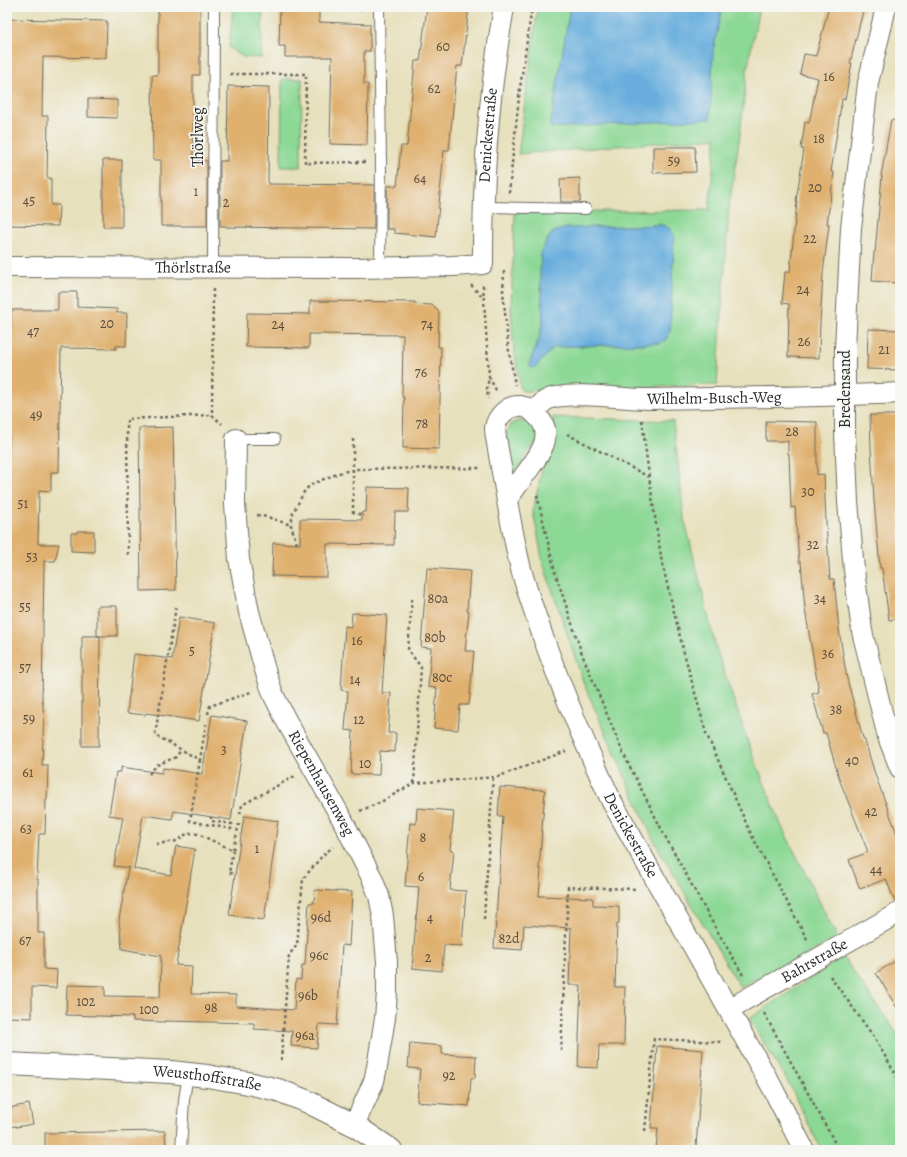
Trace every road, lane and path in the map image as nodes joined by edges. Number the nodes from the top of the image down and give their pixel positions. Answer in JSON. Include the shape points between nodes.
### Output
{"nodes":[{"id":1,"x":214,"y":7,"type":"edge"},
{"id":2,"x":325,"y":7,"type":"edge"},
{"id":3,"x":504,"y":7,"type":"edge"},
{"id":4,"x":532,"y":7,"type":"edge"},
{"id":5,"x":886,"y":7,"type":"edge"},
{"id":6,"x":379,"y":8,"type":"edge"},
{"id":7,"x":213,"y":74,"type":"junction"},
{"id":8,"x":364,"y":162,"type":"dead end"},
{"id":9,"x":483,"y":207,"type":"junction"},
{"id":10,"x":508,"y":208,"type":"junction"},
{"id":11,"x":586,"y":209,"type":"dead end"},
{"id":12,"x":483,"y":264,"type":"junction"},
{"id":13,"x":7,"y":267,"type":"edge"},
{"id":14,"x":214,"y":267,"type":"junction"},
{"id":15,"x":380,"y":268,"type":"junction"},
{"id":16,"x":504,"y":270,"type":"dead end"},
{"id":17,"x":489,"y":376,"type":"dead end"},
{"id":18,"x":900,"y":393,"type":"edge"},
{"id":19,"x":845,"y":396,"type":"junction"},
{"id":20,"x":640,"y":399,"type":"junction"},
{"id":21,"x":539,"y":407,"type":"junction"},
{"id":22,"x":212,"y":415,"type":"junction"},
{"id":23,"x":546,"y":430,"type":"junction"},
{"id":24,"x":236,"y":439,"type":"junction"},
{"id":25,"x":275,"y":439,"type":"dead end"},
{"id":26,"x":353,"y":439,"type":"dead end"},
{"id":27,"x":501,"y":466,"type":"junction"},
{"id":28,"x":352,"y":470,"type":"junction"},
{"id":29,"x":649,"y":477,"type":"junction"},
{"id":30,"x":536,"y":491,"type":"dead end"},
{"id":31,"x":507,"y":500,"type":"junction"},
{"id":32,"x":256,"y":515,"type":"dead end"},
{"id":33,"x":362,"y":515,"type":"dead end"},
{"id":34,"x":291,"y":525,"type":"junction"},
{"id":35,"x":297,"y":544,"type":"dead end"},
{"id":36,"x":128,"y":555,"type":"dead end"},
{"id":37,"x":412,"y":599,"type":"dead end"},
{"id":38,"x":176,"y":607,"type":"dead end"},
{"id":39,"x":244,"y":694,"type":"dead end"},
{"id":40,"x":208,"y":714,"type":"dead end"},
{"id":41,"x":206,"y":724,"type":"dead end"},
{"id":42,"x":181,"y":750,"type":"junction"},
{"id":43,"x":566,"y":751,"type":"dead end"},
{"id":44,"x":200,"y":760,"type":"junction"},
{"id":45,"x":900,"y":768,"type":"edge"},
{"id":46,"x":149,"y":774,"type":"dead end"},
{"id":47,"x":493,"y":777,"type":"junction"},
{"id":48,"x":414,"y":783,"type":"junction"},
{"id":49,"x":283,"y":784,"type":"dead end"},
{"id":50,"x":363,"y":810,"type":"dead end"},
{"id":51,"x":240,"y":814,"type":"dead end"},
{"id":52,"x":212,"y":817,"type":"dead end"},
{"id":53,"x":239,"y":824,"type":"dead end"},
{"id":54,"x":156,"y":844,"type":"dead end"},
{"id":55,"x":233,"y":850,"type":"junction"},
{"id":56,"x":323,"y":855,"type":"dead end"},
{"id":57,"x":235,"y":874,"type":"dead end"},
{"id":58,"x":658,"y":884,"type":"junction"},
{"id":59,"x":900,"y":912,"type":"edge"},
{"id":60,"x":484,"y":919,"type":"dead end"},
{"id":61,"x":817,"y":959,"type":"junction"},
{"id":62,"x":754,"y":994,"type":"junction"},
{"id":63,"x":728,"y":1009,"type":"junction"},
{"id":64,"x":721,"y":1042,"type":"dead end"},
{"id":65,"x":561,"y":1051,"type":"dead end"},
{"id":66,"x":281,"y":1060,"type":"dead end"},
{"id":67,"x":7,"y":1064,"type":"edge"},
{"id":68,"x":188,"y":1074,"type":"junction"},
{"id":69,"x":900,"y":1082,"type":"edge"},
{"id":70,"x":354,"y":1125,"type":"junction"},
{"id":71,"x":645,"y":1131,"type":"dead end"},
{"id":72,"x":181,"y":1150,"type":"edge"},
{"id":73,"x":391,"y":1150,"type":"edge"},
{"id":74,"x":804,"y":1150,"type":"edge"},
{"id":75,"x":837,"y":1150,"type":"edge"}],
"edges":[{"from":1,"to":7,"type":"lane","name":"Thörlweg"},
{"from":2,"to":6,"type":"path"},
{"from":3,"to":9,"type":"street","name":"Denickestraße","via":[[488,123]]},
{"from":4,"to":10,"type":"path","via":[[520,88]]},
{"from":5,"to":19,"type":"street","name":"Bredensand","via":[[868,83],[851,228]]},
{"from":6,"to":15,"type":"lane","via":[[382,162]]},
{"from":7,"to":8,"type":"path","via":[[306,74],[305,163]]},
{"from":7,"to":14,"type":"lane","name":"Thörlweg"},
{"from":9,"to":10,"type":"lane"},
{"from":9,"to":12,"type":"street","name":"Denickestraße"},
{"from":10,"to":11,"type":"lane"},
{"from":12,"to":15,"type":"street","name":"Thörlstraße"},
{"from":12,"to":17,"type":"path"},
{"from":13,"to":14,"type":"street","name":"Thörlstraße"},
{"from":14,"to":15,"type":"street","name":"Thörlstraße"},
{"from":14,"to":22,"type":"path"},
{"from":16,"to":21,"type":"path","via":[[502,291],[514,385],[535,395]]},
{"from":18,"to":19,"type":"street","name":"Wilhelm-Busch-Weg"},
{"from":19,"to":20,"type":"street","name":"Wilhelm-Busch-Weg"},
{"from":19,"to":45,"type":"street","name":"Bredensand","via":[[848,502],[862,631],[888,737]]},
{"from":20,"to":21,"type":"street","name":"Wilhelm-Busch-Weg","via":[[554,397]]},
{"from":20,"to":29,"type":"path"},
{"from":21,"to":23,"type":"street"},
{"from":21,"to":27,"type":"street","name":"Denickestraße","via":[[514,406],[501,415],[495,429]]},
{"from":22,"to":24,"type":"path"},
{"from":22,"to":36,"type":"path","via":[[127,419]]},
{"from":23,"to":29,"type":"path","via":[[566,434]]},
{"from":23,"to":31,"type":"street","via":[[545,441],[538,457]]},
{"from":24,"to":25,"type":"lane"},
{"from":24,"to":70,"type":"street","name":"Riepenhausenweg","via":[[235,504],[239,559],[249,612],[265,670],[287,722],[372,878],[383,916],[386,962],[385,1018],[374,1081]]},
{"from":26,"to":28,"type":"path"},
{"from":27,"to":28,"type":"path"},
{"from":27,"to":31,"type":"street","name":"Denickestraße"},
{"from":28,"to":33,"type":"path","via":[[353,512]]},
{"from":28,"to":34,"type":"path","via":[[324,479],[305,490],[293,513]]},
{"from":29,"to":61,"type":"path","via":[[662,563],[706,733],[751,834]]},
{"from":30,"to":62,"type":"path","via":[[555,572],[582,654],[623,753],[711,920]]},
{"from":31,"to":58,"type":"street","name":"Denickestraße","via":[[520,566],[572,713],[612,802]]},
{"from":32,"to":34,"type":"path"},
{"from":34,"to":35,"type":"path"},
{"from":37,"to":48,"type":"path","via":[[408,650],[421,667]]},
{"from":38,"to":42,"type":"path","via":[[155,735]]},
{"from":39,"to":40,"type":"path","via":[[210,706]]},
{"from":41,"to":44,"type":"path"},
{"from":42,"to":44,"type":"path"},
{"from":42,"to":46,"type":"path","via":[[176,757],[158,765]]},
{"from":43,"to":47,"type":"path"},
{"from":44,"to":52,"type":"path","via":[[190,822],[231,829],[232,824],[211,821]]},
{"from":47,"to":48,"type":"path"},
{"from":47,"to":60,"type":"path"},
{"from":48,"to":50,"type":"path"},
{"from":49,"to":51,"type":"path","via":[[242,805]]},
{"from":53,"to":55,"type":"path"},
{"from":54,"to":55,"type":"path","via":[[177,841],[188,833],[198,834]]},
{"from":55,"to":57,"type":"path","via":[[229,873]]},
{"from":56,"to":66,"type":"path","via":[[303,879],[297,945],[289,955]]},
{"from":58,"to":63,"type":"street","name":"Denickestraße"},
{"from":58,"to":65,"type":"path","via":[[643,889],[568,887]]},
{"from":59,"to":61,"type":"street","name":"Bahrstraße"},
{"from":61,"to":62,"type":"street","name":"Bahrstraße"},
{"from":61,"to":69,"type":"path","via":[[874,1037]]},
{"from":62,"to":63,"type":"street","name":"Bahrstraße"},
{"from":62,"to":75,"type":"path"},
{"from":63,"to":74,"type":"street","name":"Denickestraße"},
{"from":64,"to":71,"type":"path","via":[[654,1039]]},
{"from":67,"to":68,"type":"street","name":"Weusthoffstraße"},
{"from":68,"to":70,"type":"street","name":"Weusthoffstraße","via":[[278,1090]]},
{"from":68,"to":72,"type":"lane"},
{"from":70,"to":73,"type":"street","name":"Weusthoffstraße"}]}
